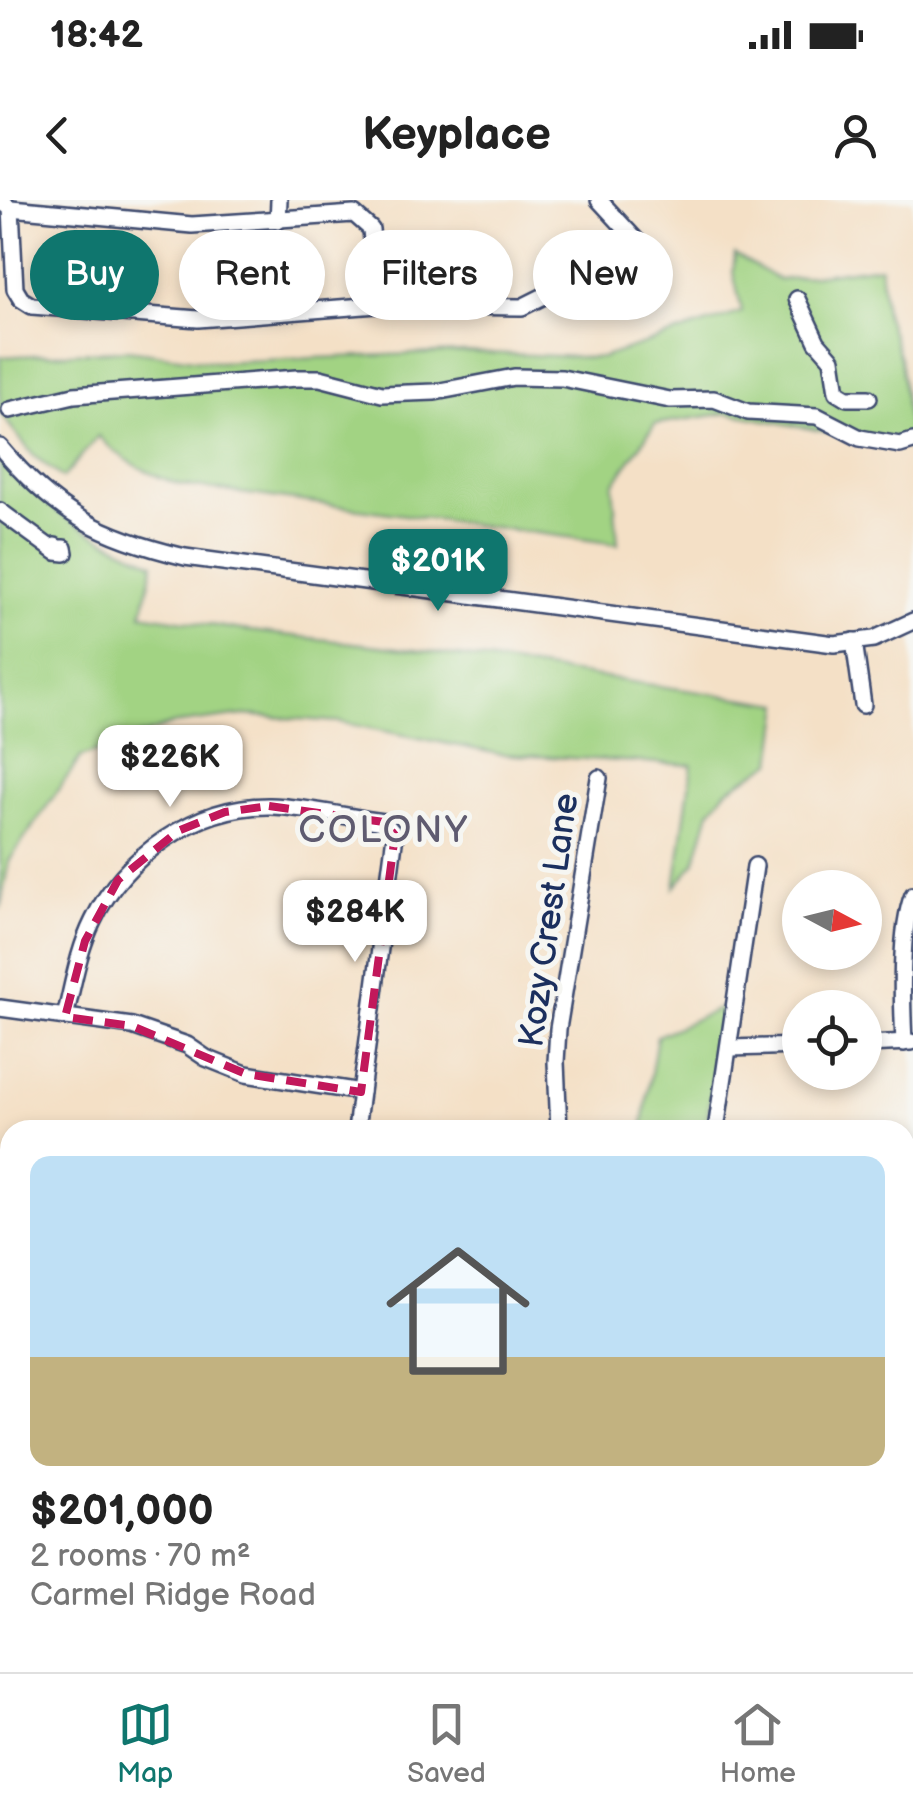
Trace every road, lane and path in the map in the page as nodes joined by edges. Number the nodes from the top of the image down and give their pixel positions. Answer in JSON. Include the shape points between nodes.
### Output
{"nodes":[{"id":1,"x":279,"y":200,"type":"edge"},
{"id":2,"x":600,"y":200,"type":"edge"},
{"id":3,"x":4,"y":207,"type":"edge"},
{"id":4,"x":278,"y":221,"type":"junction"},
{"id":5,"x":371,"y":230,"type":"edge"},
{"id":6,"x":627,"y":230,"type":"edge"},
{"id":7,"x":797,"y":299,"type":"dead end"},
{"id":8,"x":345,"y":308,"type":"edge"},
{"id":9,"x":869,"y":398,"type":"dead end"},
{"id":10,"x":10,"y":410,"type":"dead end"},
{"id":11,"x":913,"y":441,"type":"edge"},
{"id":12,"x":0,"y":448,"type":"edge"},
{"id":13,"x":0,"y":510,"type":"edge"},
{"id":14,"x":55,"y":546,"type":"dead end"},
{"id":15,"x":913,"y":621,"type":"edge"},
{"id":16,"x":854,"y":641,"type":"junction"},
{"id":17,"x":862,"y":705,"type":"dead end"},
{"id":18,"x":599,"y":778,"type":"dead end"},
{"id":19,"x":755,"y":866,"type":"dead end"},
{"id":20,"x":913,"y":895,"type":"edge"},
{"id":21,"x":0,"y":1008,"type":"edge"},
{"id":22,"x":65,"y":1017,"type":"junction"},
{"id":23,"x":908,"y":1042,"type":"edge"},
{"id":24,"x":882,"y":1043,"type":"edge"},
{"id":25,"x":782,"y":1047,"type":"edge"},
{"id":26,"x":729,"y":1048,"type":"junction"},
{"id":27,"x":360,"y":1092,"type":"junction"},
{"id":28,"x":357,"y":1120,"type":"edge"},
{"id":29,"x":559,"y":1120,"type":"edge"},
{"id":30,"x":718,"y":1120,"type":"edge"}],
"edges":[{"from":1,"to":4,"type":"street"},
{"from":2,"to":6,"type":"street"},
{"from":3,"to":4,"type":"street","via":[[192,225]]},
{"from":3,"to":8,"type":"street","via":[[15,289],[32,306],[198,320]]},
{"from":4,"to":5,"type":"street","via":[[354,214]]},
{"from":7,"to":9,"type":"street","via":[[832,359],[837,392]]},
{"from":10,"to":11,"type":"street","via":[[74,395],[297,378],[382,394],[514,377],[562,378],[670,400],[704,397],[748,412],[817,416],[860,438]]},
{"from":12,"to":16,"type":"street","via":[[51,500],[98,531],[138,546],[834,644]]},
{"from":13,"to":14,"type":"street","via":[[56,552],[65,552]]},
{"from":15,"to":16,"type":"street"},
{"from":16,"to":17,"type":"street"},
{"from":18,"to":29,"type":"street","name":"Kozy Crest Lane","via":[[558,1030]]},
{"from":19,"to":26,"type":"street"},
{"from":20,"to":23,"type":"street","via":[[903,985]]},
{"from":21,"to":22,"type":"street"},
{"from":22,"to":27,"type":"street","via":[[132,1026],[246,1074]]},
{"from":22,"to":27,"type":"street","via":[[94,919],[118,880],[178,831],[225,812],[269,806],[384,822],[395,835]]},
{"from":23,"to":24,"type":"street"},
{"from":25,"to":26,"type":"street"},
{"from":26,"to":30,"type":"street"},
{"from":27,"to":28,"type":"street"}]}
